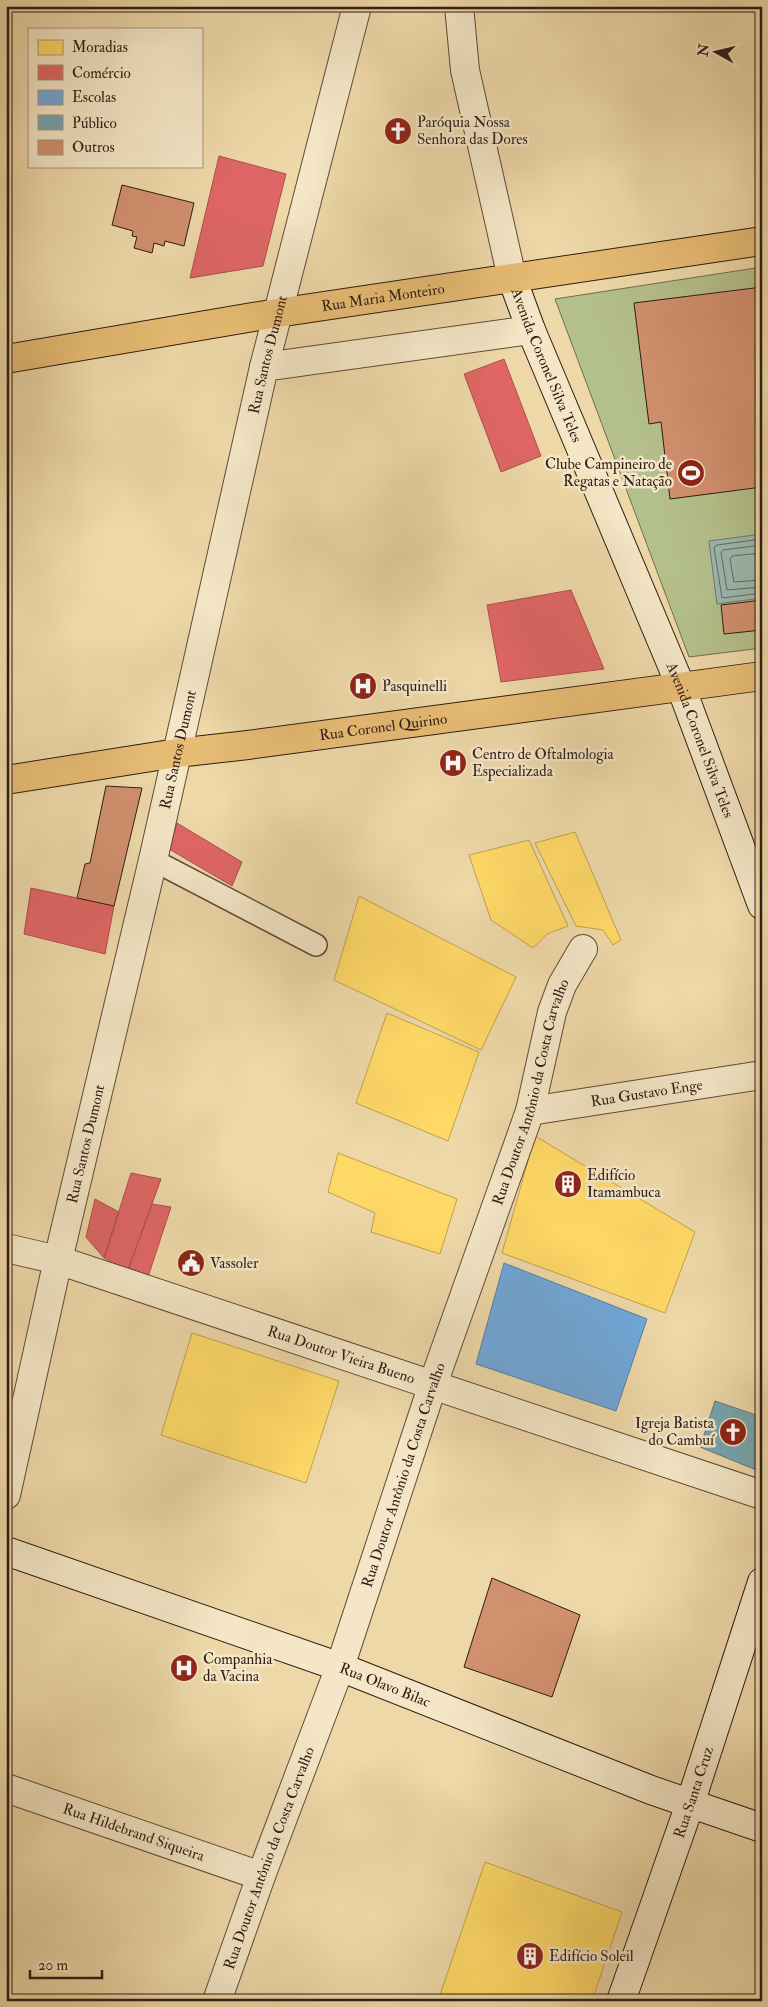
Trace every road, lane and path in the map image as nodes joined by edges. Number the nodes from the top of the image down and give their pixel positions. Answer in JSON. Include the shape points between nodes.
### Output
{"nodes":[{"id":1,"x":357,"y":6,"type":"edge"},
{"id":2,"x":459,"y":6,"type":"edge"},
{"id":3,"x":762,"y":241,"type":"edge"},
{"id":4,"x":512,"y":278,"type":"junction"},
{"id":5,"x":277,"y":313,"type":"junction"},
{"id":6,"x":531,"y":330,"type":"junction"},
{"id":7,"x":6,"y":359,"type":"edge"},
{"id":8,"x":264,"y":367,"type":"junction"},
{"id":9,"x":762,"y":676,"type":"edge"},
{"id":10,"x":681,"y":687,"type":"junction"},
{"id":11,"x":177,"y":753,"type":"junction"},
{"id":12,"x":6,"y":780,"type":"edge"},
{"id":13,"x":153,"y":860,"type":"junction"},
{"id":14,"x":762,"y":905,"type":"edge"},
{"id":15,"x":316,"y":945,"type":"dead end"},
{"id":16,"x":583,"y":949,"type":"dead end"},
{"id":17,"x":762,"y":1076,"type":"edge"},
{"id":18,"x":530,"y":1111,"type":"junction"},
{"id":19,"x":6,"y":1248,"type":"edge"},
{"id":20,"x":58,"y":1260,"type":"junction"},
{"id":21,"x":433,"y":1384,"type":"junction"},
{"id":22,"x":762,"y":1494,"type":"edge"},
{"id":23,"x":6,"y":1495,"type":"edge"},
{"id":24,"x":6,"y":1551,"type":"edge"},
{"id":25,"x":762,"y":1582,"type":"edge"},
{"id":26,"x":340,"y":1667,"type":"junction"},
{"id":27,"x":6,"y":1788,"type":"edge"},
{"id":28,"x":690,"y":1804,"type":"junction"},
{"id":29,"x":762,"y":1828,"type":"edge"},
{"id":30,"x":261,"y":1876,"type":"junction"},
{"id":31,"x":217,"y":2001,"type":"edge"},
{"id":32,"x":621,"y":2001,"type":"edge"}],
"edges":[{"from":1,"to":5,"type":"street","name":"Rua Santos Dumont"},
{"from":2,"to":4,"type":"street","name":"Avenida Coronel Silva Teles","via":[[465,70]]},
{"from":3,"to":4,"type":"main road","name":"Rua Maria Monteiro"},
{"from":4,"to":5,"type":"main road","name":"Rua Maria Monteiro"},
{"from":4,"to":6,"type":"street","name":"Avenida Coronel Silva Teles"},
{"from":5,"to":7,"type":"main road","name":"Rua Maria Monteiro"},
{"from":5,"to":8,"type":"street","name":"Rua Santos Dumont"},
{"from":6,"to":8,"type":"street"},
{"from":6,"to":10,"type":"street","name":"Avenida Coronel Silva Teles"},
{"from":8,"to":11,"type":"street","name":"Rua Santos Dumont"},
{"from":9,"to":10,"type":"main road","name":"Rua Coronel Quirino"},
{"from":10,"to":11,"type":"main road","name":"Rua Coronel Quirino"},
{"from":10,"to":14,"type":"street","name":"Avenida Coronel Silva Teles"},
{"from":11,"to":12,"type":"main road","name":"Rua Coronel Quirino"},
{"from":11,"to":13,"type":"street","name":"Rua Santos Dumont"},
{"from":13,"to":15,"type":"street"},
{"from":13,"to":20,"type":"street","name":"Rua Santos Dumont"},
{"from":16,"to":18,"type":"street","name":"Rua Doutor Antônio da Costa Carvalho","via":[[562,985],[552,1012]]},
{"from":17,"to":18,"type":"street","name":"Rua Gustavo Enge"},
{"from":18,"to":21,"type":"street","name":"Rua Doutor Antônio da Costa Carvalho"},
{"from":19,"to":20,"type":"street","name":"Rua Doutor Vieira Bueno"},
{"from":20,"to":21,"type":"street","name":"Rua Doutor Vieira Bueno"},
{"from":20,"to":23,"type":"street","name":"Rua Santos Dumont"},
{"from":21,"to":22,"type":"street","name":"Rua Doutor Vieira Bueno"},
{"from":21,"to":26,"type":"street","name":"Rua Doutor Antônio da Costa Carvalho"},
{"from":24,"to":26,"type":"street","name":"Rua Olavo Bilac"},
{"from":25,"to":28,"type":"street","name":"Rua Santa Cruz"},
{"from":26,"to":28,"type":"street","name":"Rua Olavo Bilac"},
{"from":26,"to":30,"type":"street","name":"Rua Doutor Antônio da Costa Carvalho"},
{"from":27,"to":30,"type":"street","name":"Rua Hildebrand Siqueira"},
{"from":28,"to":29,"type":"street","name":"Rua Olavo Bilac"},
{"from":28,"to":32,"type":"street","name":"Rua Santa Cruz"},
{"from":30,"to":31,"type":"street","name":"Rua Doutor Antônio da Costa Carvalho"}]}
